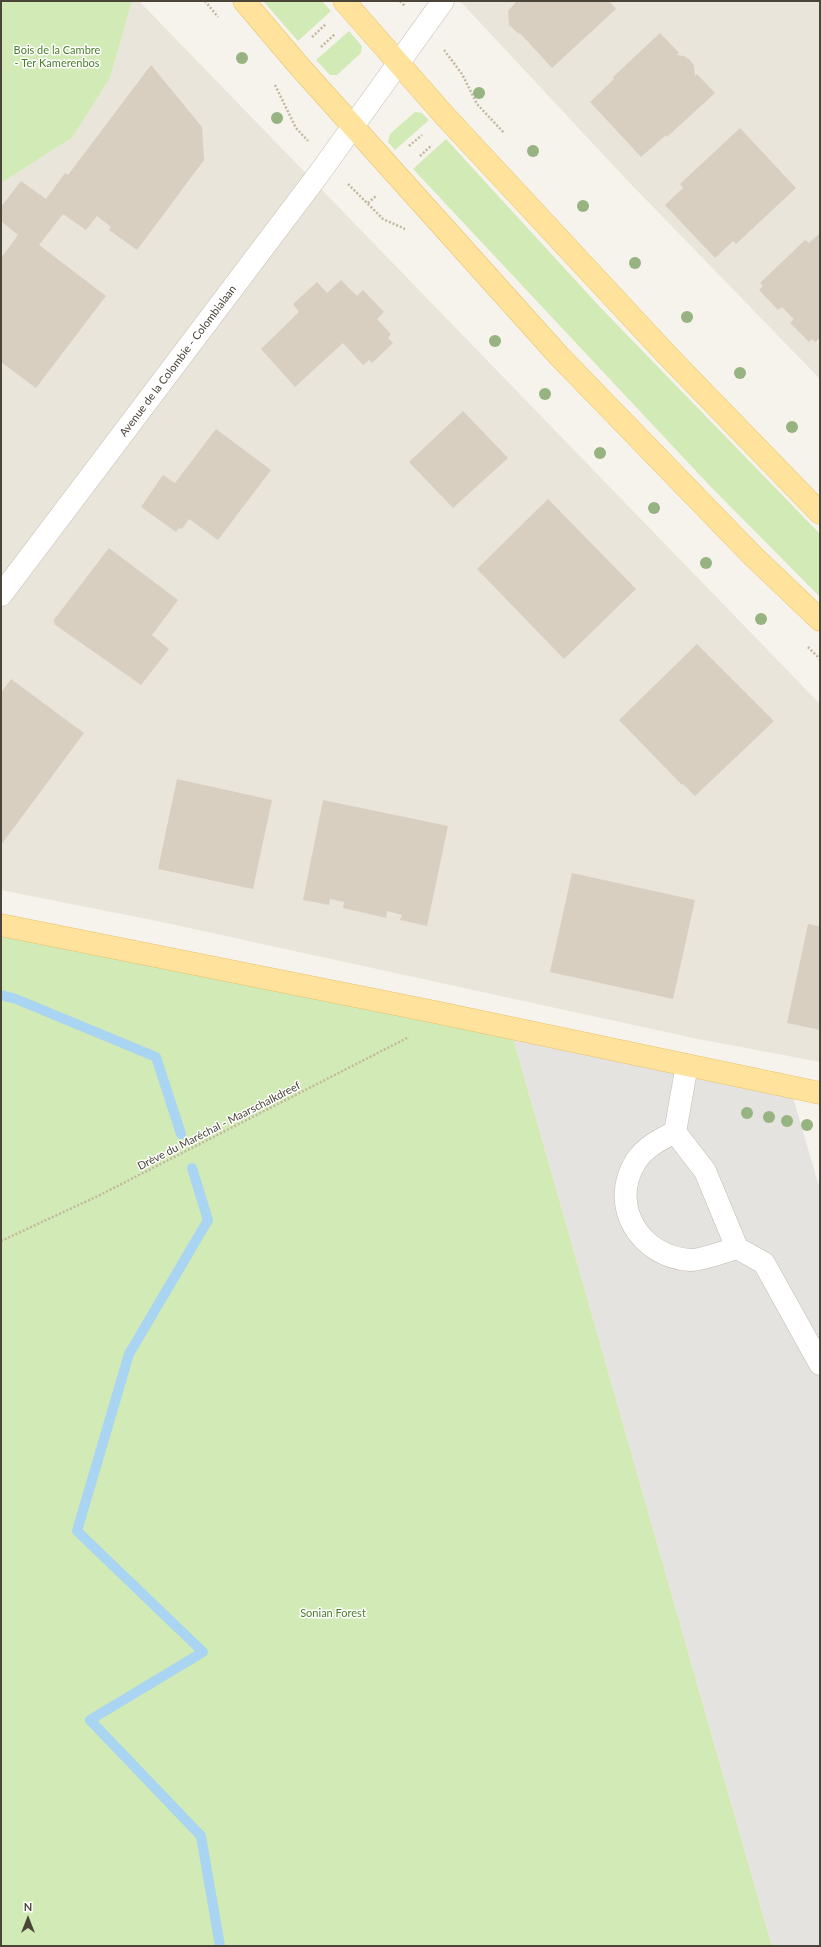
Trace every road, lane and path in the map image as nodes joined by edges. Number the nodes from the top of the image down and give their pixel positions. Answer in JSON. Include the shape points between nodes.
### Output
{"nodes":[{"id":1,"x":205,"y":1,"type":"edge"},
{"id":2,"x":244,"y":1,"type":"edge"},
{"id":3,"x":344,"y":1,"type":"edge"},
{"id":4,"x":400,"y":1,"type":"edge"},
{"id":5,"x":443,"y":1,"type":"edge"},
{"id":6,"x":219,"y":18,"type":"dead end"},
{"id":7,"x":425,"y":27,"type":"junction"},
{"id":8,"x":339,"y":31,"type":"dead end"},
{"id":9,"x":317,"y":50,"type":"dead end"},
{"id":10,"x":399,"y":63,"type":"junction"},
{"id":11,"x":272,"y":81,"type":"dead end"},
{"id":12,"x":354,"y":126,"type":"junction"},
{"id":13,"x":428,"y":130,"type":"dead end"},
{"id":14,"x":509,"y":139,"type":"dead end"},
{"id":15,"x":437,"y":140,"type":"dead end"},
{"id":16,"x":406,"y":150,"type":"dead end"},
{"id":17,"x":415,"y":160,"type":"dead end"},
{"id":18,"x":328,"y":162,"type":"junction"},
{"id":19,"x":820,"y":513,"type":"edge"},
{"id":20,"x":1,"y":595,"type":"edge"},
{"id":21,"x":820,"y":620,"type":"edge"},
{"id":22,"x":1,"y":925,"type":"edge"},
{"id":23,"x":436,"y":1012,"type":"junction"},
{"id":24,"x":687,"y":1065,"type":"junction"},
{"id":25,"x":820,"y":1093,"type":"edge"},
{"id":26,"x":675,"y":1132,"type":"junction"},
{"id":27,"x":1,"y":1241,"type":"edge"},
{"id":28,"x":737,"y":1248,"type":"junction"},
{"id":29,"x":820,"y":1364,"type":"edge"}],
"edges":[{"from":1,"to":6,"type":"path"},
{"from":2,"to":12,"type":"main road"},
{"from":3,"to":10,"type":"main road"},
{"from":4,"to":7,"type":"path"},
{"from":5,"to":7,"type":"street","name":"Avenue de la Colombie - Colombialaan"},
{"from":7,"to":10,"type":"street","name":"Avenue de la Colombie - Colombialaan"},
{"from":7,"to":14,"type":"path","via":[[462,74],[477,104]]},
{"from":8,"to":9,"type":"path"},
{"from":10,"to":12,"type":"street","name":"Avenue de la Colombie - Colombialaan"},
{"from":10,"to":19,"type":"main road","via":[[667,355]]},
{"from":11,"to":18,"type":"path","via":[[296,128]]},
{"from":12,"to":18,"type":"street","name":"Avenue de la Colombie - Colombialaan"},
{"from":12,"to":21,"type":"main road","via":[[559,356],[753,556]]},
{"from":13,"to":16,"type":"path"},
{"from":15,"to":17,"type":"path"},
{"from":18,"to":20,"type":"street","name":"Avenue de la Colombie - Colombialaan"},
{"from":22,"to":23,"type":"main road"},
{"from":23,"to":24,"type":"main road"},
{"from":23,"to":27,"type":"path","name":"Drève du Maréchal - Maarschalkdreef","via":[[408,1039],[98,1196]]},
{"from":24,"to":25,"type":"main road"},
{"from":24,"to":26,"type":"street"},
{"from":26,"to":28,"type":"street","via":[[706,1171]]},
{"from":26,"to":28,"type":"street","via":[[654,1142],[636,1160],[627,1181],[625,1202],[629,1220],[639,1235],[656,1249],[674,1258],[692,1261]]},
{"from":28,"to":29,"type":"street","via":[[764,1263]]}]}
